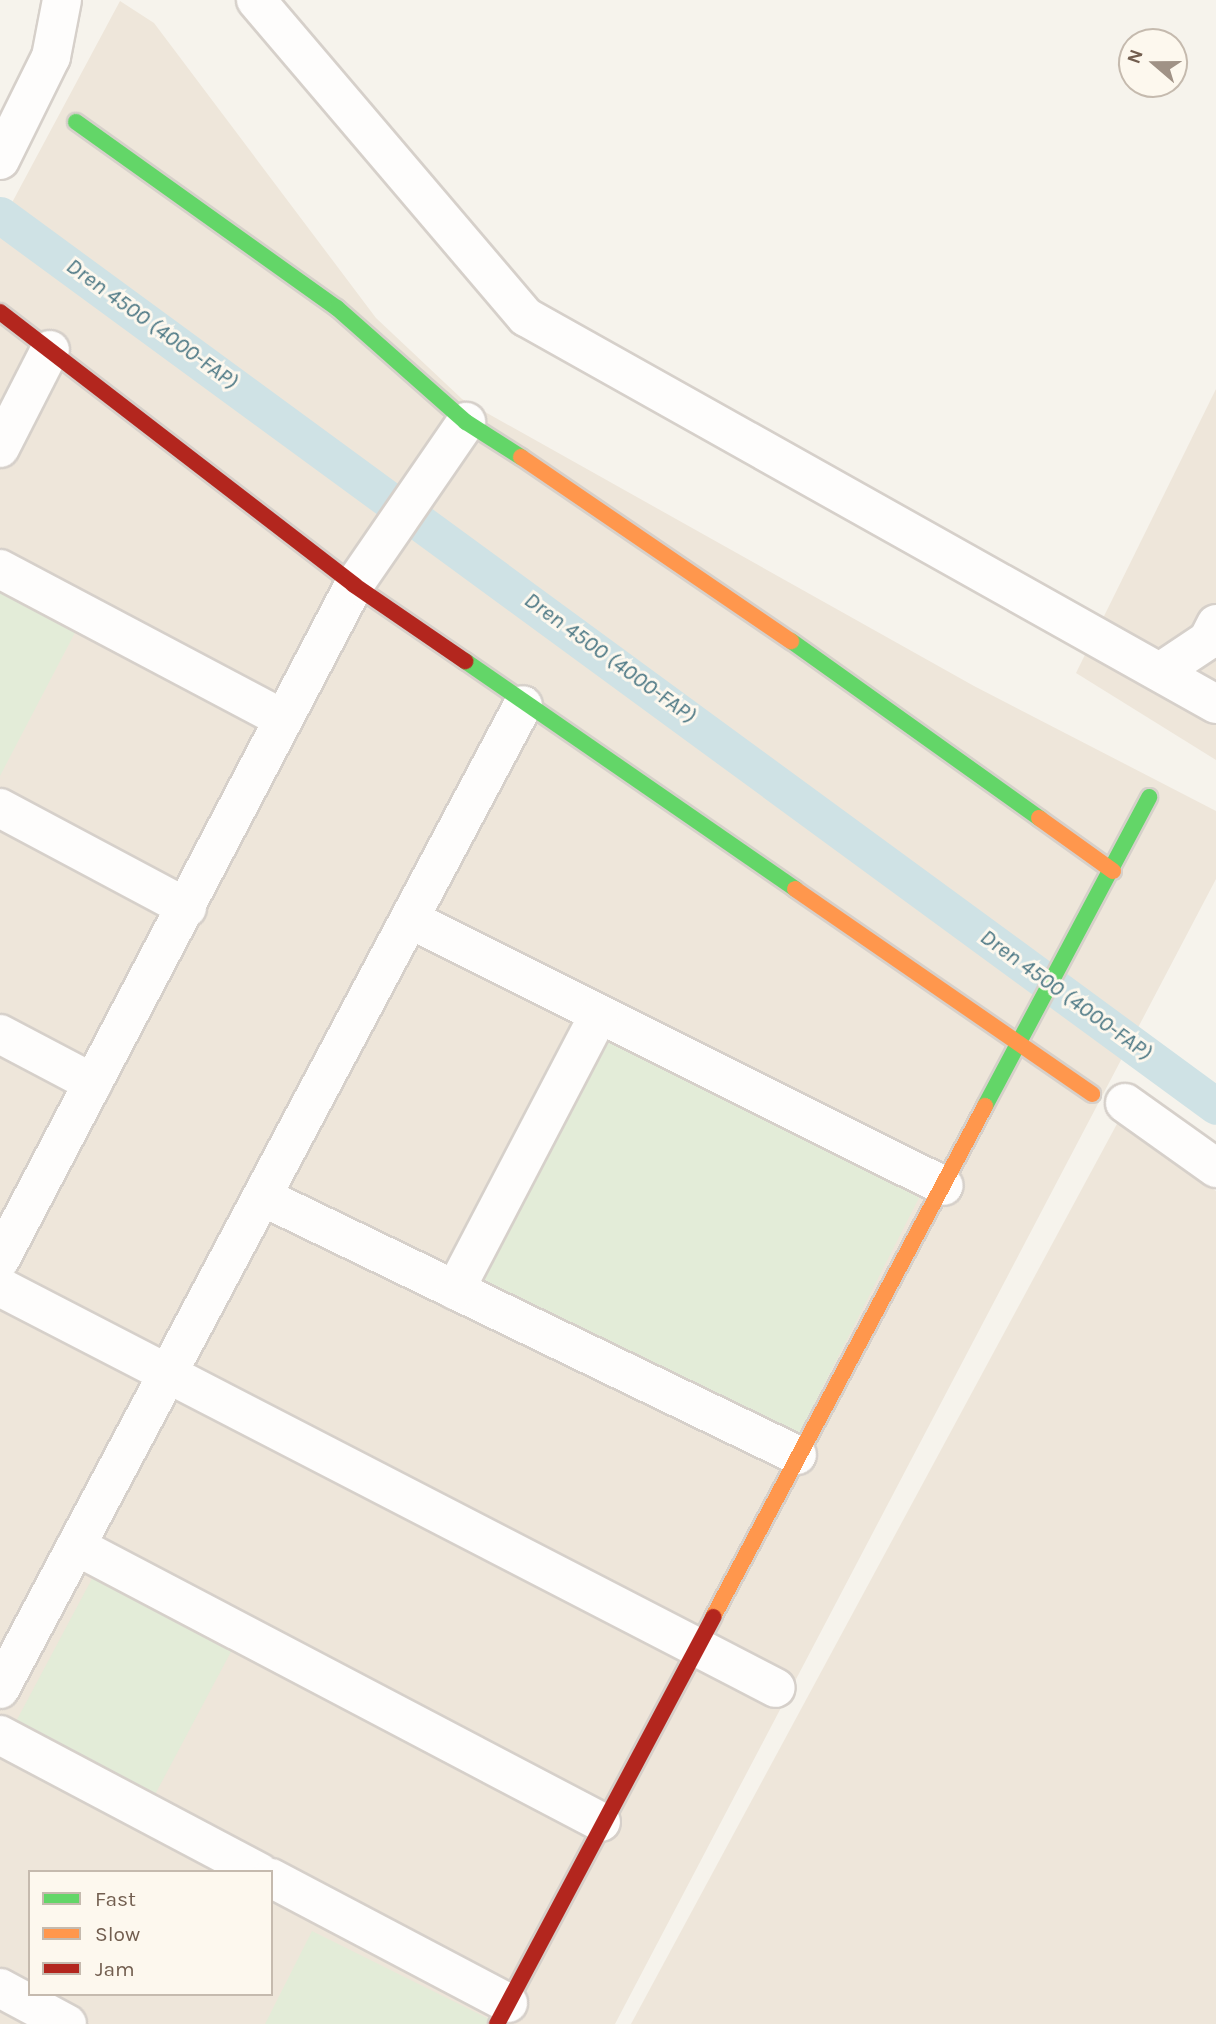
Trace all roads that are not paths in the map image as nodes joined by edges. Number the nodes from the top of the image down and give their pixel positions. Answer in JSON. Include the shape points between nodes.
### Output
{"nodes":[{"id":1,"x":62,"y":0,"type":"edge"},
{"id":2,"x":256,"y":0,"type":"edge"},
{"id":3,"x":76,"y":122,"type":"dead end"},
{"id":4,"x":0,"y":160,"type":"edge"},
{"id":5,"x":0,"y":312,"type":"edge"},
{"id":6,"x":50,"y":350,"type":"junction"},
{"id":7,"x":466,"y":422,"type":"junction"},
{"id":8,"x":0,"y":448,"type":"edge"},
{"id":9,"x":0,"y":569,"type":"edge"},
{"id":10,"x":354,"y":585,"type":"junction"},
{"id":11,"x":1216,"y":624,"type":"edge"},
{"id":12,"x":1160,"y":672,"type":"junction"},
{"id":13,"x":1216,"y":704,"type":"edge"},
{"id":14,"x":523,"y":705,"type":"junction"},
{"id":15,"x":281,"y":718,"type":"junction"},
{"id":16,"x":1149,"y":797,"type":"dead end"},
{"id":17,"x":0,"y":808,"type":"edge"},
{"id":18,"x":1113,"y":871,"type":"junction"},
{"id":19,"x":187,"y":908,"type":"junction"},
{"id":20,"x":413,"y":921,"type":"junction"},
{"id":21,"x":598,"y":1014,"type":"junction"},
{"id":22,"x":0,"y":1034,"type":"edge"},
{"id":23,"x":1021,"y":1047,"type":"junction"},
{"id":24,"x":93,"y":1083,"type":"junction"},
{"id":25,"x":1108,"y":1098,"type":"joint"},
{"id":26,"x":1216,"y":1168,"type":"edge"},
{"id":27,"x":944,"y":1186,"type":"junction"},
{"id":28,"x":263,"y":1197,"type":"junction"},
{"id":29,"x":0,"y":1260,"type":"edge"},
{"id":30,"x":0,"y":1287,"type":"edge"},
{"id":31,"x":455,"y":1290,"type":"junction"},
{"id":32,"x":167,"y":1374,"type":"junction"},
{"id":33,"x":797,"y":1455,"type":"junction"},
{"id":34,"x":76,"y":1546,"type":"junction"},
{"id":35,"x":693,"y":1646,"type":"junction"},
{"id":36,"x":776,"y":1688,"type":"dead end"},
{"id":37,"x":0,"y":1689,"type":"edge"},
{"id":38,"x":0,"y":1735,"type":"edge"},
{"id":39,"x":601,"y":1822,"type":"junction"},
{"id":40,"x":255,"y":1870,"type":"edge"},
{"id":41,"x":273,"y":1879,"type":"edge"},
{"id":42,"x":0,"y":1989,"type":"edge"},
{"id":43,"x":502,"y":2013,"type":"edge"},
{"id":44,"x":67,"y":2024,"type":"edge"}],
"edges":[{"from":1,"to":4,"type":"street","via":[[51,57]]},
{"from":2,"to":12,"type":"street","via":[[526,317],[1097,642]]},
{"from":3,"to":7,"type":"street","via":[[337,308]]},
{"from":5,"to":6,"type":"street"},
{"from":6,"to":8,"type":"street"},
{"from":6,"to":10,"type":"street"},
{"from":7,"to":10,"type":"street"},
{"from":7,"to":18,"type":"street","via":[[664,550]]},
{"from":9,"to":15,"type":"street"},
{"from":10,"to":14,"type":"street"},
{"from":10,"to":15,"type":"street"},
{"from":11,"to":12,"type":"street","via":[[1208,640]]},
{"from":12,"to":13,"type":"street"},
{"from":14,"to":20,"type":"street"},
{"from":14,"to":23,"type":"street"},
{"from":15,"to":19,"type":"street"},
{"from":16,"to":18,"type":"street"},
{"from":17,"to":19,"type":"street"},
{"from":18,"to":23,"type":"street"},
{"from":19,"to":24,"type":"street"},
{"from":20,"to":21,"type":"street"},
{"from":20,"to":28,"type":"street"},
{"from":21,"to":27,"type":"street"},
{"from":21,"to":31,"type":"street"},
{"from":22,"to":24,"type":"street"},
{"from":23,"to":25,"type":"street"},
{"from":23,"to":27,"type":"street"},
{"from":24,"to":29,"type":"street"},
{"from":25,"to":26,"type":"street"},
{"from":27,"to":33,"type":"street"},
{"from":28,"to":31,"type":"street"},
{"from":28,"to":32,"type":"street"},
{"from":30,"to":32,"type":"street"},
{"from":31,"to":33,"type":"street"},
{"from":32,"to":34,"type":"street"},
{"from":32,"to":35,"type":"street"},
{"from":33,"to":35,"type":"street"},
{"from":34,"to":37,"type":"street"},
{"from":34,"to":39,"type":"street"},
{"from":35,"to":36,"type":"street"},
{"from":35,"to":39,"type":"street"},
{"from":38,"to":40,"type":"street"},
{"from":39,"to":43,"type":"street"},
{"from":41,"to":43,"type":"street"},
{"from":42,"to":44,"type":"street"}]}
